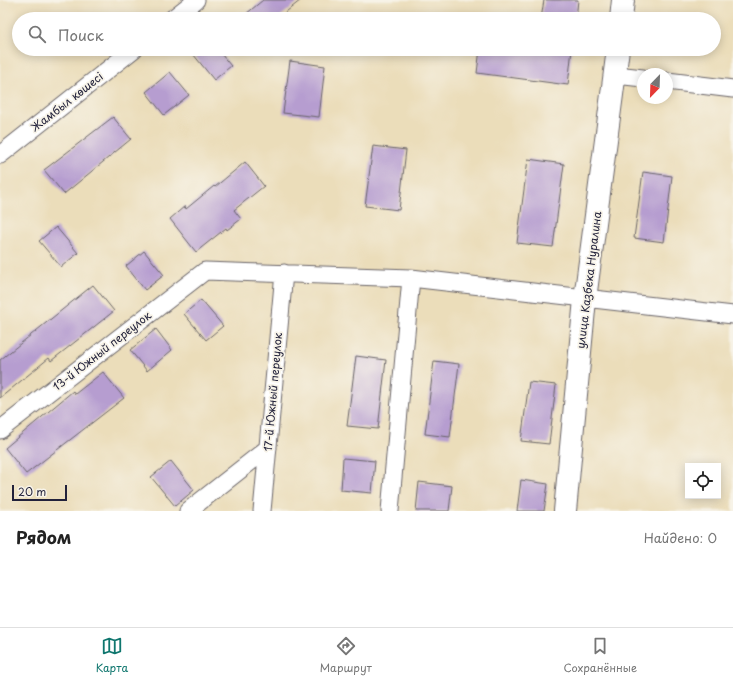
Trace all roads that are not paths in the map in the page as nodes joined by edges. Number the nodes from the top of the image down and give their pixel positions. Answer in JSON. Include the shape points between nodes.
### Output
{"nodes":[{"id":1,"x":196,"y":0,"type":"edge"},
{"id":2,"x":622,"y":0,"type":"edge"},
{"id":3,"x":181,"y":12,"type":"edge"},
{"id":4,"x":621,"y":12,"type":"edge"},
{"id":5,"x":125,"y":56,"type":"edge"},
{"id":6,"x":617,"y":56,"type":"edge"},
{"id":7,"x":616,"y":75,"type":"junction"},
{"id":8,"x":637,"y":77,"type":"edge"},
{"id":9,"x":673,"y":82,"type":"edge"},
{"id":10,"x":733,"y":89,"type":"edge"},
{"id":11,"x":0,"y":155,"type":"edge"},
{"id":12,"x":284,"y":273,"type":"junction"},
{"id":13,"x":411,"y":278,"type":"junction"},
{"id":14,"x":585,"y":299,"type":"junction"},
{"id":15,"x":733,"y":315,"type":"edge"},
{"id":16,"x":0,"y":430,"type":"edge"},
{"id":17,"x":268,"y":448,"type":"junction"},
{"id":18,"x":188,"y":511,"type":"edge"},
{"id":19,"x":262,"y":511,"type":"edge"},
{"id":20,"x":390,"y":511,"type":"edge"},
{"id":21,"x":565,"y":511,"type":"edge"}],
"edges":[{"from":1,"to":3,"type":"street"},
{"from":2,"to":4,"type":"street"},
{"from":5,"to":11,"type":"street","name":"Жамбыл көшесі"},
{"from":6,"to":7,"type":"street","name":"улица Казбека Нуралина"},
{"from":7,"to":8,"type":"street"},
{"from":7,"to":14,"type":"street","name":"улица Казбека Нуралина"},
{"from":9,"to":10,"type":"street"},
{"from":12,"to":13,"type":"street"},
{"from":12,"to":16,"type":"street","name":"13-й Южный переулок","via":[[205,271]]},
{"from":12,"to":17,"type":"street","name":"17-й Южный переулок"},
{"from":13,"to":14,"type":"street"},
{"from":13,"to":20,"type":"street"},
{"from":14,"to":15,"type":"street"},
{"from":14,"to":21,"type":"street","name":"улица Казбека Нуралина"},
{"from":17,"to":18,"type":"street"},
{"from":17,"to":19,"type":"street","name":"17-й Южный переулок"}]}
